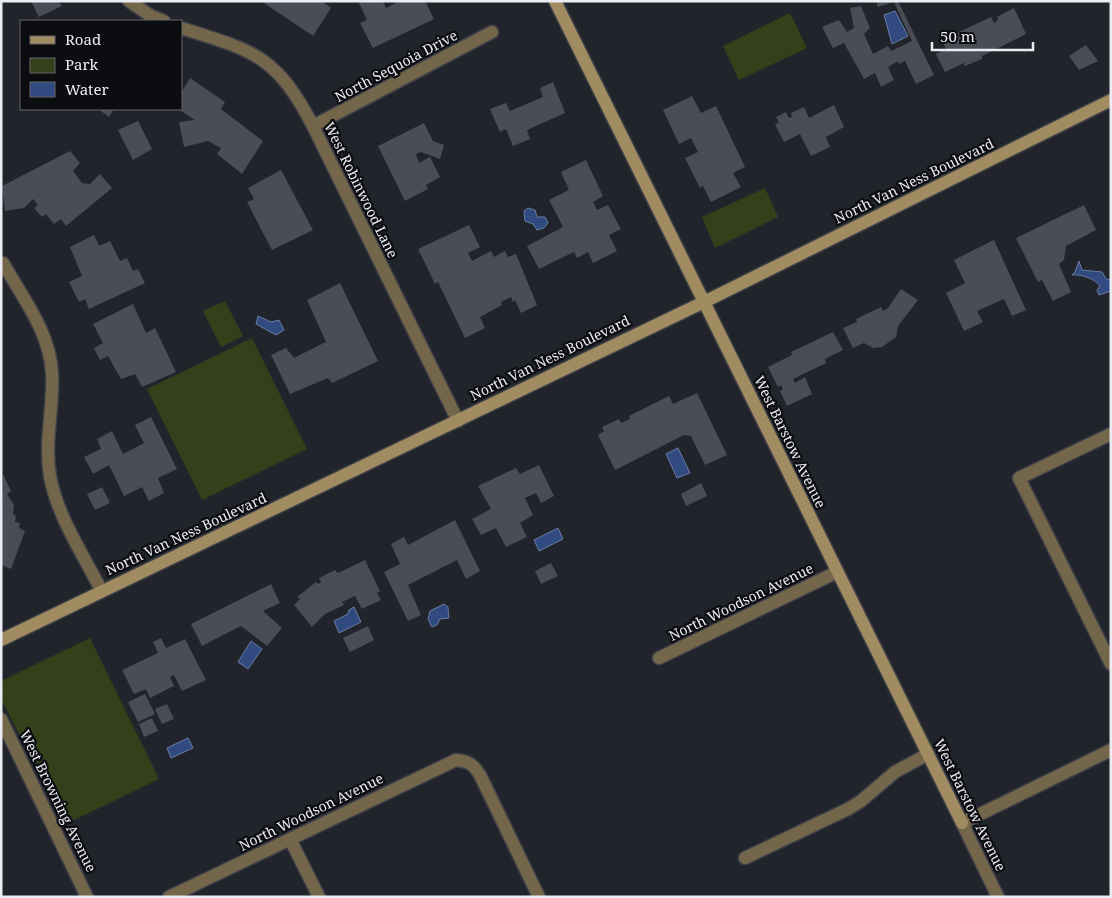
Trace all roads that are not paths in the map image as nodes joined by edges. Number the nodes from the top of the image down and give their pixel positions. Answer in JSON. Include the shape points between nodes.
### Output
{"nodes":[{"id":1,"x":130,"y":1,"type":"edge"},
{"id":2,"x":555,"y":1,"type":"edge"},
{"id":3,"x":161,"y":20,"type":"edge"},
{"id":4,"x":182,"y":28,"type":"edge"},
{"id":5,"x":492,"y":32,"type":"dead end"},
{"id":6,"x":1111,"y":100,"type":"edge"},
{"id":7,"x":313,"y":126,"type":"junction"},
{"id":8,"x":2,"y":263,"type":"dead end"},
{"id":9,"x":704,"y":302,"type":"junction"},
{"id":10,"x":458,"y":421,"type":"junction"},
{"id":11,"x":1111,"y":434,"type":"edge"},
{"id":12,"x":837,"y":572,"type":"junction"},
{"id":13,"x":102,"y":590,"type":"junction"},
{"id":14,"x":1,"y":640,"type":"edge"},
{"id":15,"x":659,"y":658,"type":"dead end"},
{"id":16,"x":1111,"y":664,"type":"edge"},
{"id":17,"x":1,"y":719,"type":"edge"},
{"id":18,"x":1111,"y":750,"type":"edge"},
{"id":19,"x":928,"y":754,"type":"junction"},
{"id":20,"x":962,"y":823,"type":"junction"},
{"id":21,"x":290,"y":839,"type":"junction"},
{"id":22,"x":745,"y":858,"type":"dead end"},
{"id":23,"x":87,"y":897,"type":"edge"},
{"id":24,"x":169,"y":897,"type":"edge"},
{"id":25,"x":319,"y":897,"type":"edge"},
{"id":26,"x":539,"y":897,"type":"edge"},
{"id":27,"x":998,"y":897,"type":"edge"}],
"edges":[{"from":1,"to":3,"type":"street"},
{"from":2,"to":9,"type":"street","name":"West Barstow Avenue"},
{"from":4,"to":7,"type":"street","name":"West Robinwood Lane","via":[[240,46],[258,56],[290,86]]},
{"from":5,"to":7,"type":"street","name":"North Sequoia Drive"},
{"from":6,"to":9,"type":"street","name":"North Van Ness Boulevard"},
{"from":7,"to":10,"type":"street","name":"West Robinwood Lane"},
{"from":8,"to":13,"type":"street","via":[[42,331],[52,372],[47,458],[50,478],[66,521]]},
{"from":9,"to":10,"type":"street","name":"North Van Ness Boulevard"},
{"from":9,"to":12,"type":"street","name":"West Barstow Avenue"},
{"from":10,"to":13,"type":"street","name":"North Van Ness Boulevard"},
{"from":11,"to":16,"type":"street","via":[[1019,478]]},
{"from":12,"to":15,"type":"street","name":"North Woodson Avenue"},
{"from":12,"to":19,"type":"street","name":"West Barstow Avenue"},
{"from":13,"to":14,"type":"street","name":"North Van Ness Boulevard"},
{"from":17,"to":23,"type":"street","name":"West Browning Avenue"},
{"from":18,"to":20,"type":"street"},
{"from":19,"to":20,"type":"street","name":"West Barstow Avenue"},
{"from":19,"to":22,"type":"street","via":[[895,772],[848,809]]},
{"from":20,"to":27,"type":"street","name":"West Barstow Avenue"},
{"from":21,"to":24,"type":"street","name":"North Woodson Avenue"},
{"from":21,"to":25,"type":"street"},
{"from":21,"to":26,"type":"street","name":"North Woodson Avenue","via":[[446,763],[466,760],[480,775]]}]}
